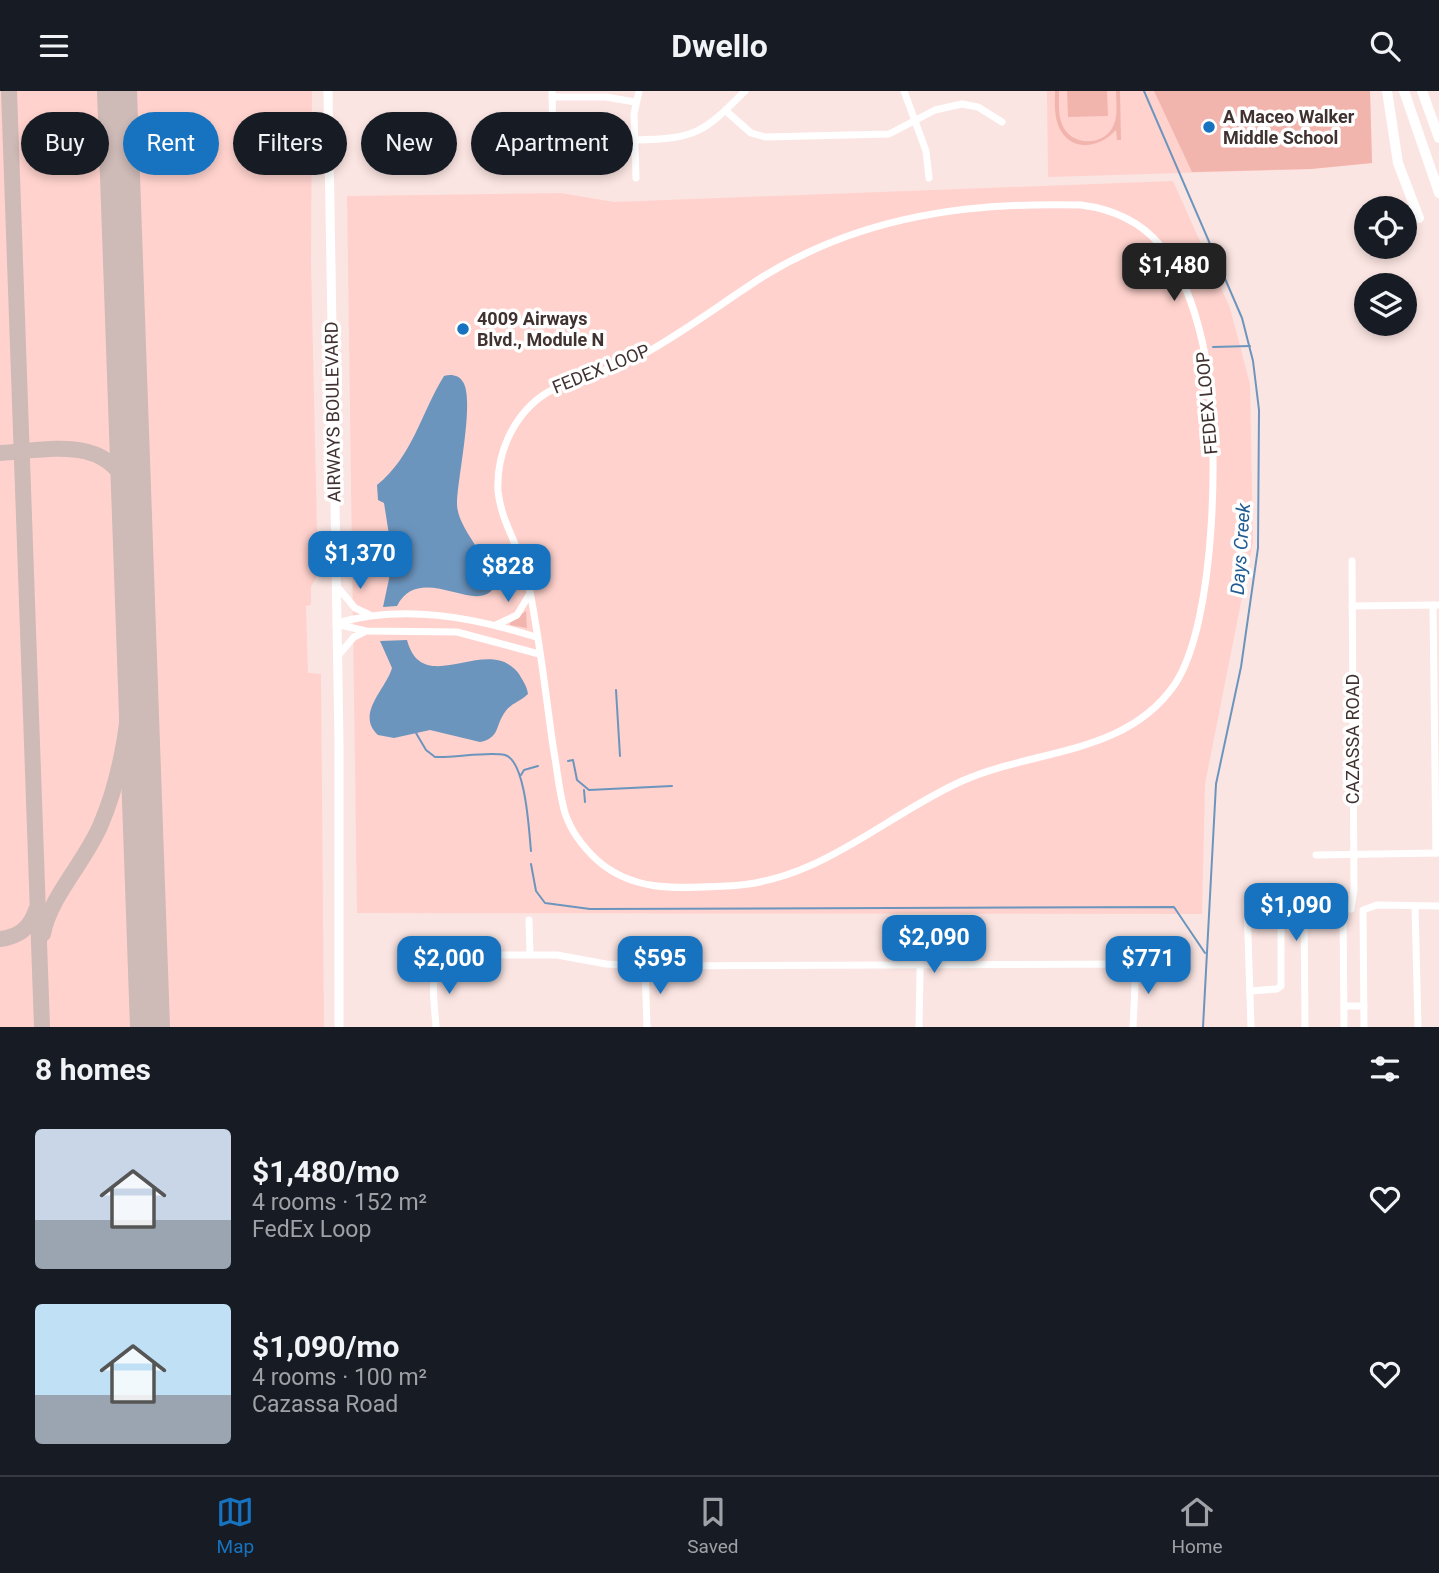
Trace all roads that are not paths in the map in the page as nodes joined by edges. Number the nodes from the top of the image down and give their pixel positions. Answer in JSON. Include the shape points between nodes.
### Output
{"nodes":[{"id":1,"x":328,"y":91,"type":"edge"},
{"id":2,"x":639,"y":91,"type":"edge"},
{"id":3,"x":746,"y":91,"type":"edge"},
{"id":4,"x":904,"y":91,"type":"edge"},
{"id":5,"x":1387,"y":91,"type":"edge"},
{"id":6,"x":1404,"y":91,"type":"edge"},
{"id":7,"x":1422,"y":91,"type":"edge"},
{"id":8,"x":552,"y":94,"type":"edge"},
{"id":9,"x":635,"y":102,"type":"junction"},
{"id":10,"x":726,"y":111,"type":"junction"},
{"id":11,"x":552,"y":112,"type":"edge"},
{"id":12,"x":914,"y":120,"type":"junction"},
{"id":13,"x":1002,"y":122,"type":"dead end"},
{"id":14,"x":1439,"y":138,"type":"edge"},
{"id":15,"x":635,"y":140,"type":"junction"},
{"id":16,"x":636,"y":178,"type":"dead end"},
{"id":17,"x":929,"y":178,"type":"dead end"},
{"id":18,"x":1439,"y":193,"type":"edge"},
{"id":19,"x":1419,"y":218,"type":"dead end"},
{"id":20,"x":1352,"y":561,"type":"dead end"},
{"id":21,"x":336,"y":586,"type":"junction"},
{"id":22,"x":530,"y":594,"type":"junction"},
{"id":23,"x":1436,"y":605,"type":"edge"},
{"id":24,"x":1352,"y":606,"type":"junction"},
{"id":25,"x":372,"y":615,"type":"junction"},
{"id":26,"x":431,"y":615,"type":"junction"},
{"id":27,"x":337,"y":624,"type":"junction"},
{"id":28,"x":496,"y":625,"type":"junction"},
{"id":29,"x":430,"y":630,"type":"junction"},
{"id":30,"x":366,"y":631,"type":"junction"},
{"id":31,"x":536,"y":637,"type":"junction"},
{"id":32,"x":538,"y":654,"type":"junction"},
{"id":33,"x":337,"y":657,"type":"junction"},
{"id":34,"x":1437,"y":853,"type":"edge"},
{"id":35,"x":1316,"y":855,"type":"dead end"},
{"id":36,"x":1353,"y":855,"type":"junction"},
{"id":37,"x":1304,"y":904,"type":"junction"},
{"id":38,"x":1281,"y":905,"type":"junction"},
{"id":39,"x":1415,"y":906,"type":"junction"},
{"id":40,"x":1439,"y":906,"type":"edge"},
{"id":41,"x":1343,"y":908,"type":"junction"},
{"id":42,"x":529,"y":920,"type":"dead end"},
{"id":43,"x":921,"y":922,"type":"dead end"},
{"id":44,"x":530,"y":954,"type":"junction"},
{"id":45,"x":645,"y":966,"type":"junction"},
{"id":46,"x":920,"y":967,"type":"junction"},
{"id":47,"x":1250,"y":991,"type":"junction"},
{"id":48,"x":1344,"y":1006,"type":"junction"},
{"id":49,"x":1364,"y":1006,"type":"junction"},
{"id":50,"x":340,"y":1027,"type":"edge"},
{"id":51,"x":436,"y":1027,"type":"edge"},
{"id":52,"x":647,"y":1027,"type":"edge"},
{"id":53,"x":919,"y":1027,"type":"edge"},
{"id":54,"x":1133,"y":1027,"type":"edge"},
{"id":55,"x":1251,"y":1027,"type":"edge"},
{"id":56,"x":1305,"y":1027,"type":"edge"},
{"id":57,"x":1345,"y":1027,"type":"edge"},
{"id":58,"x":1364,"y":1027,"type":"edge"},
{"id":59,"x":1418,"y":1027,"type":"edge"}],
"edges":[{"from":1,"to":21,"type":"main road","name":"AIRWAYS BOULEVARD"},
{"from":2,"to":9,"type":"street"},
{"from":3,"to":10,"type":"street"},
{"from":4,"to":12,"type":"street"},
{"from":5,"to":19,"type":"highway","via":[[1398,163]]},
{"from":6,"to":18,"type":"highway"},
{"from":7,"to":14,"type":"highway"},
{"from":8,"to":9,"type":"street"},
{"from":8,"to":11,"type":"street"},
{"from":9,"to":15,"type":"street"},
{"from":10,"to":12,"type":"street","via":[[751,133],[765,137],[883,135]]},
{"from":10,"to":15,"type":"street","via":[[693,135]]},
{"from":12,"to":13,"type":"street","via":[[962,104],[978,107]]},
{"from":12,"to":17,"type":"street","via":[[926,151]]},
{"from":15,"to":16,"type":"street"},
{"from":20,"to":24,"type":"street","name":"CAZASSA ROAD"},
{"from":21,"to":25,"type":"street","via":[[355,608]]},
{"from":21,"to":27,"type":"main road","name":"AIRWAYS BOULEVARD"},
{"from":22,"to":28,"type":"street","via":[[517,615]]},
{"from":22,"to":31,"type":"street","name":"FEDEX LOOP"},
{"from":22,"to":32,"type":"street","name":"FEDEX LOOP","via":[[498,490],[502,451],[518,420],[549,389],[640,356],[808,252],[857,231],[924,213],[1081,205],[1129,219],[1154,238],[1172,263],[1198,326],[1208,375],[1210,542],[1196,632],[1184,667],[1157,704],[1130,726],[1101,740],[962,781],[797,874],[742,886],[650,886],[628,880],[599,862],[569,823]]},
{"from":23,"to":24,"type":"street"},
{"from":23,"to":34,"type":"street"},
{"from":24,"to":36,"type":"street","name":"CAZASSA ROAD"},
{"from":25,"to":26,"type":"street"},
{"from":25,"to":27,"type":"street"},
{"from":26,"to":28,"type":"street"},
{"from":26,"to":29,"type":"street"},
{"from":27,"to":30,"type":"street"},
{"from":27,"to":33,"type":"main road","name":"AIRWAYS BOULEVARD"},
{"from":28,"to":31,"type":"street"},
{"from":29,"to":30,"type":"street"},
{"from":29,"to":32,"type":"street","via":[[472,634]]},
{"from":30,"to":33,"type":"street","via":[[354,637]]},
{"from":31,"to":32,"type":"street","name":"FEDEX LOOP"},
{"from":33,"to":50,"type":"main road","name":"AIRWAYS BOULEVARD"},
{"from":34,"to":36,"type":"street"},
{"from":35,"to":36,"type":"street"},
{"from":36,"to":41,"type":"street","name":"CAZASSA ROAD","via":[[1351,909]]},
{"from":37,"to":38,"type":"street"},
{"from":37,"to":41,"type":"street"},
{"from":37,"to":56,"type":"street"},
{"from":38,"to":47,"type":"street","via":[[1282,981],[1277,989]]},
{"from":38,"to":47,"type":"street","via":[[1247,905]]},
{"from":39,"to":40,"type":"street"},
{"from":39,"to":49,"type":"street","via":[[1377,905],[1363,910]]},
{"from":39,"to":59,"type":"street"},
{"from":41,"to":48,"type":"street"},
{"from":42,"to":44,"type":"street"},
{"from":43,"to":46,"type":"street"},
{"from":44,"to":45,"type":"street"},
{"from":44,"to":51,"type":"street","via":[[449,955],[440,960],[435,971]]},
{"from":45,"to":46,"type":"street"},
{"from":45,"to":52,"type":"street"},
{"from":46,"to":53,"type":"street"},
{"from":46,"to":54,"type":"street","via":[[1136,964]]},
{"from":47,"to":55,"type":"street"},
{"from":48,"to":49,"type":"street"},
{"from":48,"to":57,"type":"street"},
{"from":49,"to":58,"type":"street"}]}
